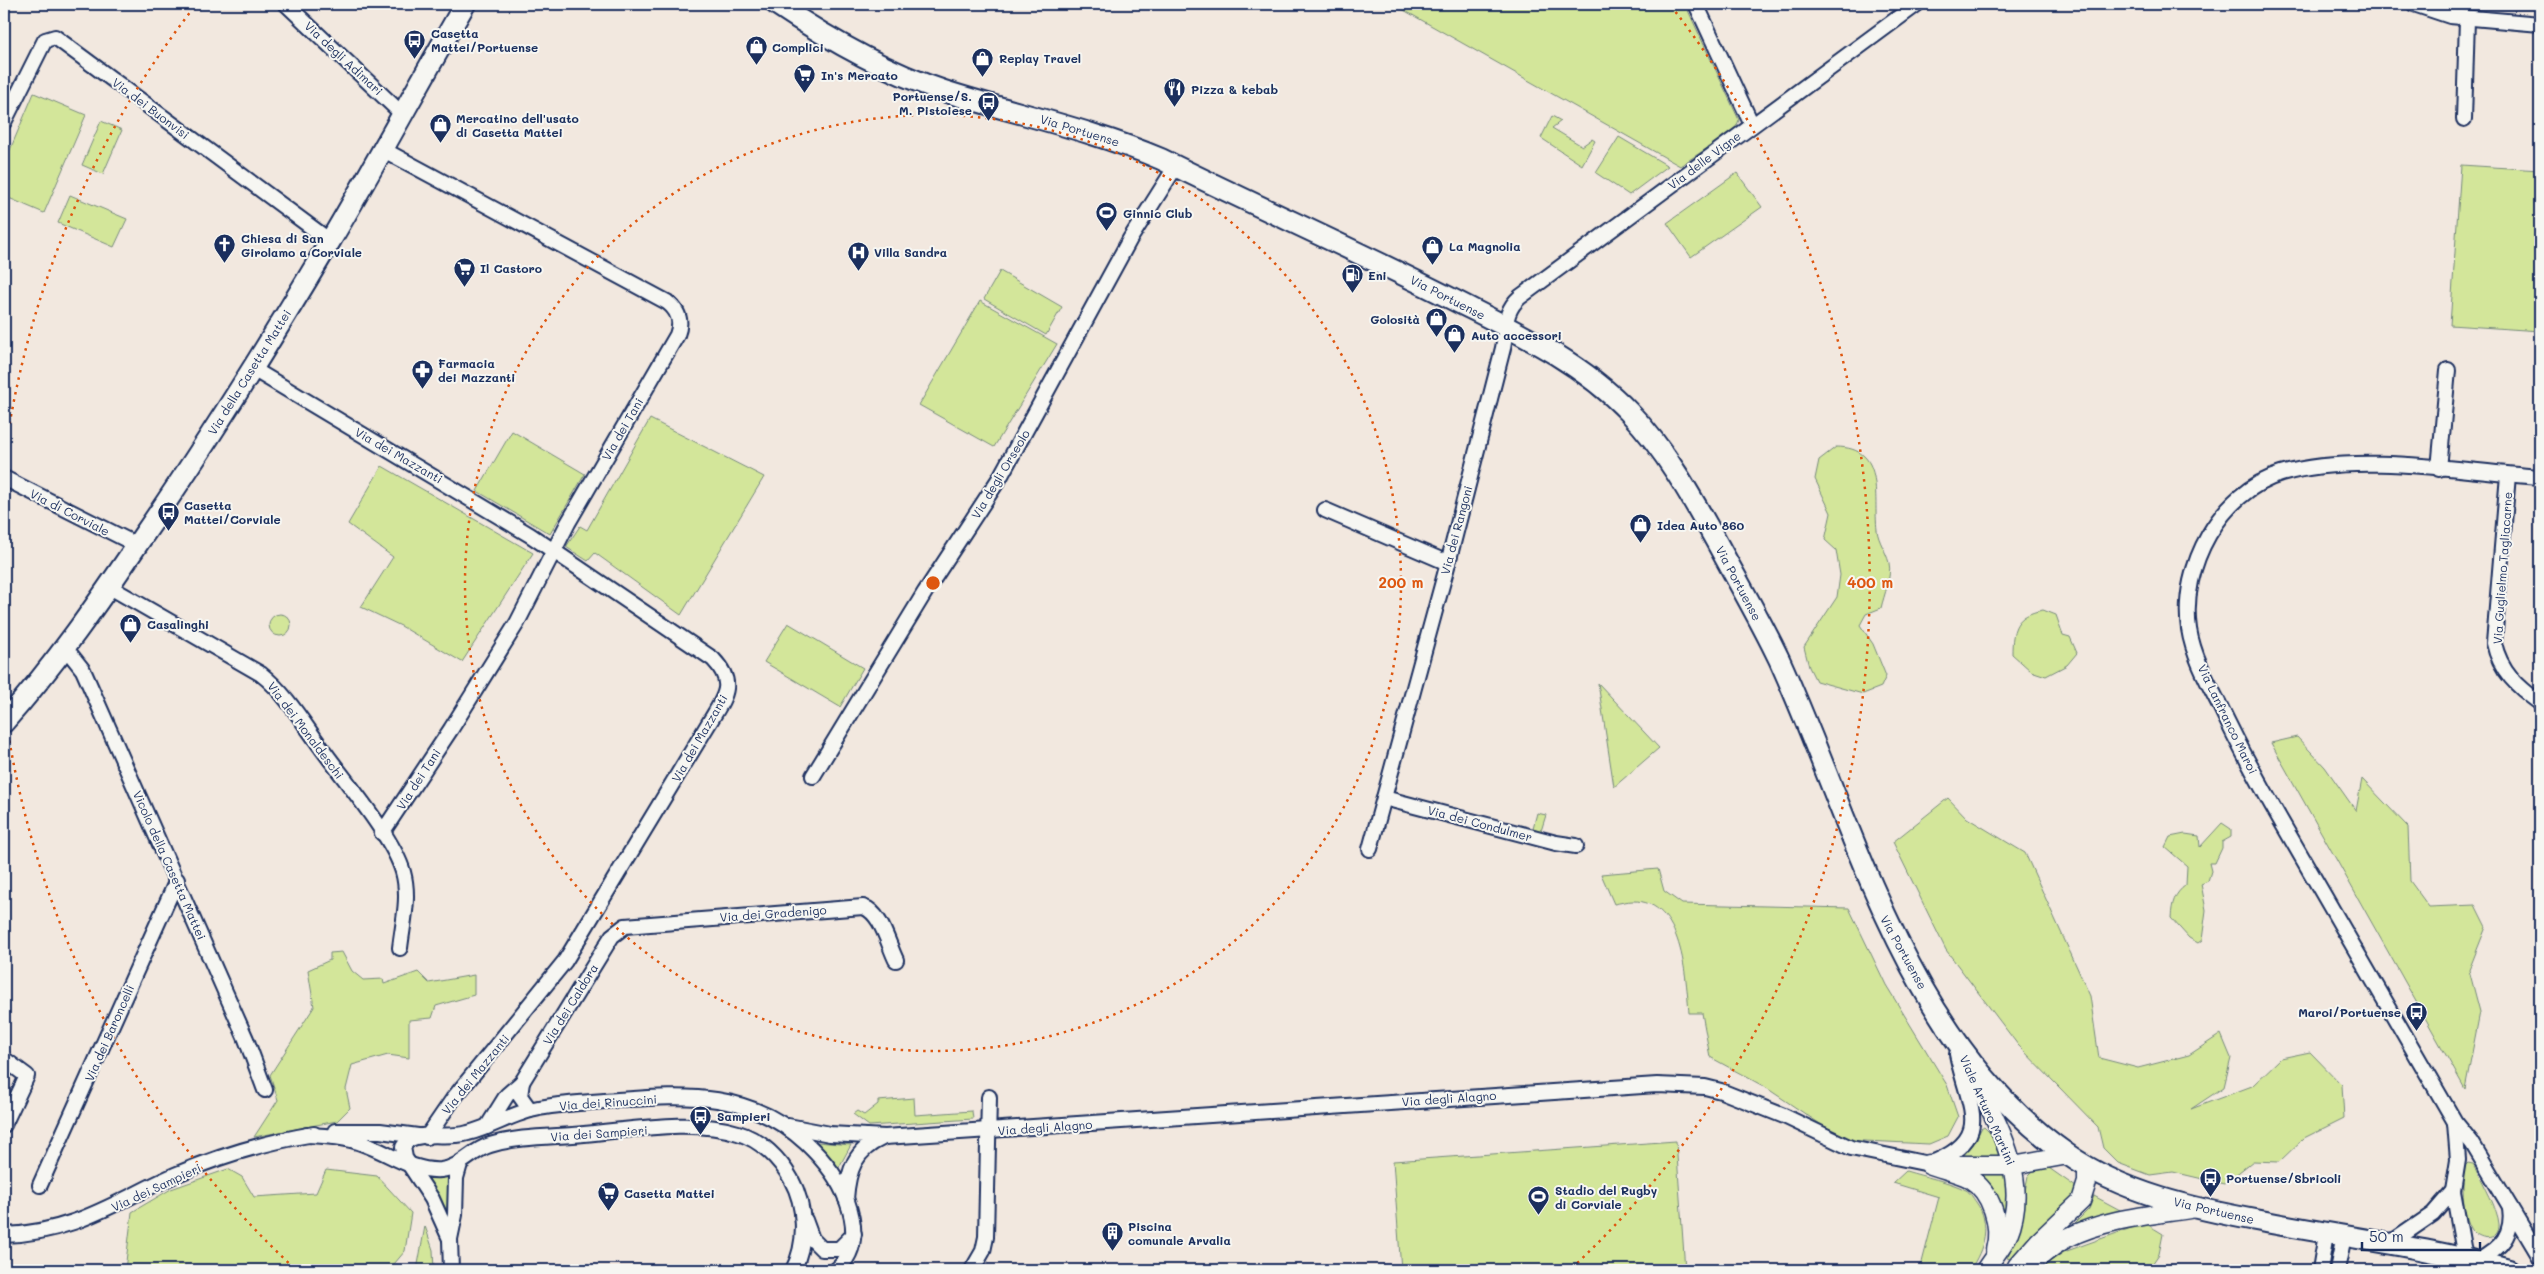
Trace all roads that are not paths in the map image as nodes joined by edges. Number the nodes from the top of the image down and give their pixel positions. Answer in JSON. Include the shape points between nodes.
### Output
{"nodes":[{"id":1,"x":286,"y":4,"type":"edge"},
{"id":2,"x":465,"y":4,"type":"edge"},
{"id":3,"x":776,"y":4,"type":"edge"},
{"id":4,"x":1696,"y":4,"type":"edge"},
{"id":5,"x":1917,"y":4,"type":"edge"},
{"id":6,"x":2414,"y":4,"type":"edge"},
{"id":7,"x":2467,"y":19,"type":"junction"},
{"id":8,"x":2540,"y":24,"type":"edge"},
{"id":9,"x":401,"y":113,"type":"junction"},
{"id":10,"x":2464,"y":119,"type":"dead end"},
{"id":11,"x":4,"y":122,"type":"edge"},
{"id":12,"x":1752,"y":125,"type":"junction"},
{"id":13,"x":382,"y":149,"type":"junction"},
{"id":14,"x":1176,"y":166,"type":"junction"},
{"id":15,"x":330,"y":241,"type":"junction"},
{"id":16,"x":1505,"y":326,"type":"junction"},
{"id":17,"x":253,"y":369,"type":"junction"},
{"id":18,"x":2448,"y":370,"type":"dead end"},
{"id":19,"x":2439,"y":469,"type":"junction"},
{"id":20,"x":2508,"y":474,"type":"junction"},
{"id":21,"x":2540,"y":477,"type":"edge"},
{"id":22,"x":4,"y":478,"type":"edge"},
{"id":23,"x":1326,"y":510,"type":"dead end"},
{"id":24,"x":137,"y":545,"type":"junction"},
{"id":25,"x":554,"y":551,"type":"junction"},
{"id":26,"x":1448,"y":563,"type":"junction"},
{"id":27,"x":108,"y":586,"type":"junction"},
{"id":28,"x":64,"y":646,"type":"junction"},
{"id":29,"x":2540,"y":703,"type":"edge"},
{"id":30,"x":4,"y":722,"type":"edge"},
{"id":31,"x":813,"y":776,"type":"dead end"},
{"id":32,"x":1384,"y":798,"type":"junction"},
{"id":33,"x":382,"y":833,"type":"junction"},
{"id":34,"x":1576,"y":846,"type":"dead end"},
{"id":35,"x":1370,"y":849,"type":"dead end"},
{"id":36,"x":177,"y":880,"type":"junction"},
{"id":37,"x":620,"y":928,"type":"joint"},
{"id":38,"x":400,"y":948,"type":"dead end"},
{"id":39,"x":896,"y":960,"type":"dead end"},
{"id":40,"x":1956,"y":1039,"type":"junction"},
{"id":41,"x":4,"y":1059,"type":"edge"},
{"id":42,"x":522,"y":1082,"type":"junction"},
{"id":43,"x":265,"y":1090,"type":"dead end"},
{"id":44,"x":989,"y":1097,"type":"dead end"},
{"id":45,"x":530,"y":1110,"type":"junction"},
{"id":46,"x":2455,"y":1122,"type":"junction"},
{"id":47,"x":4,"y":1125,"type":"edge"},
{"id":48,"x":788,"y":1126,"type":"junction"},
{"id":49,"x":487,"y":1127,"type":"junction"},
{"id":50,"x":990,"y":1131,"type":"junction"},
{"id":51,"x":307,"y":1135,"type":"junction"},
{"id":52,"x":427,"y":1136,"type":"junction"},
{"id":53,"x":885,"y":1137,"type":"junction"},
{"id":54,"x":2068,"y":1155,"type":"junction"},
{"id":55,"x":408,"y":1164,"type":"junction"},
{"id":56,"x":460,"y":1164,"type":"junction"},
{"id":57,"x":1929,"y":1164,"type":"junction"},
{"id":58,"x":2013,"y":1165,"type":"junction"},
{"id":59,"x":2087,"y":1166,"type":"junction"},
{"id":60,"x":40,"y":1185,"type":"dead end"},
{"id":61,"x":2453,"y":1191,"type":"junction"},
{"id":62,"x":846,"y":1199,"type":"junction"},
{"id":63,"x":2509,"y":1204,"type":"junction"},
{"id":64,"x":2197,"y":1208,"type":"junction"},
{"id":65,"x":803,"y":1215,"type":"junction"},
{"id":66,"x":854,"y":1234,"type":"junction"},
{"id":67,"x":4,"y":1235,"type":"edge"},
{"id":68,"x":2335,"y":1235,"type":"junction"},
{"id":69,"x":450,"y":1239,"type":"junction"},
{"id":70,"x":2389,"y":1244,"type":"junction"},
{"id":71,"x":2540,"y":1257,"type":"edge"},
{"id":72,"x":2471,"y":1260,"type":"junction"},
{"id":73,"x":1986,"y":1268,"type":"edge"},
{"id":74,"x":452,"y":1270,"type":"edge"},
{"id":75,"x":793,"y":1270,"type":"edge"},
{"id":76,"x":836,"y":1270,"type":"edge"},
{"id":77,"x":972,"y":1270,"type":"edge"},
{"id":78,"x":2013,"y":1270,"type":"edge"},
{"id":79,"x":2024,"y":1270,"type":"edge"},
{"id":80,"x":2320,"y":1270,"type":"edge"},
{"id":81,"x":2337,"y":1270,"type":"edge"},
{"id":82,"x":2509,"y":1270,"type":"edge"}],
"edges":[{"from":1,"to":9,"type":"street","name":"Via degli Adimari"},
{"from":2,"to":9,"type":"main road","name":"Via della Casetta Mattei"},
{"from":3,"to":14,"type":"main road","name":"Via Portuense","via":[[851,50],[913,79],[1123,143]]},
{"from":4,"to":12,"type":"street"},
{"from":5,"to":12,"type":"street","name":"Via delle Vigne"},
{"from":6,"to":7,"type":"street"},
{"from":7,"to":8,"type":"street"},
{"from":7,"to":10,"type":"street"},
{"from":9,"to":13,"type":"main road","name":"Via della Casetta Mattei"},
{"from":11,"to":15,"type":"street","name":"Via dei Buonvisi","via":[[44,40],[55,37]]},
{"from":12,"to":16,"type":"street","name":"Via delle Vigne","via":[[1520,297],[1510,307]]},
{"from":13,"to":15,"type":"main road","name":"Via della Casetta Mattei"},
{"from":13,"to":25,"type":"street","name":"Via dei Tani","via":[[667,302],[678,314],[677,335]]},
{"from":14,"to":16,"type":"main road","name":"Via Portuense"},
{"from":14,"to":31,"type":"street","name":"Via degli Orseolo","via":[[1130,239],[1000,480],[925,592]]},
{"from":15,"to":17,"type":"main road","name":"Via della Casetta Mattei"},
{"from":16,"to":26,"type":"street","name":"Via dei Rangoni","via":[[1503,348]]},
{"from":16,"to":40,"type":"main road","name":"Via Portuense","via":[[1574,365],[1619,402],[1651,437],[1682,482],[1779,659],[1895,939]]},
{"from":17,"to":24,"type":"main road","name":"Via della Casetta Mattei"},
{"from":17,"to":25,"type":"street","name":"Via dei Mazzanti","via":[[457,489]]},
{"from":18,"to":19,"type":"street"},
{"from":19,"to":20,"type":"street","name":"Via Lanfranco Maroi"},
{"from":19,"to":46,"type":"street","name":"Via Lanfranco Maroi","via":[[2366,463],[2309,468],[2280,474],[2256,486],[2218,521],[2202,547],[2188,596],[2189,629],[2202,671],[2244,757]]},
{"from":20,"to":21,"type":"street","name":"Via Lanfranco Maroi"},
{"from":20,"to":29,"type":"street","name":"Via Guglielmo Tagliacarne","via":[[2494,643],[2498,659],[2512,680]]},
{"from":22,"to":24,"type":"street","name":"Via di Corviale"},
{"from":23,"to":26,"type":"street"},
{"from":24,"to":27,"type":"main road","name":"Via della Casetta Mattei"},
{"from":25,"to":33,"type":"street","name":"Via dei Tani","via":[[496,657]]},
{"from":25,"to":52,"type":"street","name":"Via dei Mazzanti","via":[[713,659],[723,672],[727,688],[565,961]]},
{"from":26,"to":32,"type":"street","name":"Via dei Rangoni"},
{"from":27,"to":28,"type":"main road","name":"Via della Casetta Mattei"},
{"from":27,"to":33,"type":"street","name":"Via dei Monaldeschi","via":[[272,682]]},
{"from":28,"to":30,"type":"main road","name":"Via della Casetta Mattei"},
{"from":28,"to":36,"type":"street","name":"Vicolo della Casetta Mattei","via":[[83,670]]},
{"from":32,"to":34,"type":"street","name":"Via dei Condulmer"},
{"from":32,"to":35,"type":"street","name":"Via dei Rangoni"},
{"from":33,"to":38,"type":"street","name":"Via dei Monaldeschi","via":[[400,862],[405,881]]},
{"from":36,"to":43,"type":"street","name":"Vicolo della Casetta Mattei"},
{"from":36,"to":60,"type":"street","name":"Via dei Baroncelli"},
{"from":37,"to":39,"type":"street","name":"Via dei Gradenigo","via":[[632,924],[863,907],[868,908],[877,920]]},
{"from":37,"to":42,"type":"street","name":"Via dei Caldora"},
{"from":40,"to":54,"type":"main road","name":"Via Portuense","via":[[2006,1102]]},
{"from":40,"to":57,"type":"street","via":[[1959,1063],[1972,1103],[1972,1127],[1958,1148]]},
{"from":40,"to":58,"type":"street","name":"Viale Arturo Martini"},
{"from":41,"to":47,"type":"street","via":[[27,1076]]},
{"from":42,"to":45,"type":"street","via":[[520,1096]]},
{"from":42,"to":49,"type":"street","name":"Via dei Caldora","via":[[507,1095]]},
{"from":44,"to":50,"type":"street","name":"Via degli Alagno"},
{"from":45,"to":48,"type":"street","name":"Via dei Rinuccini","via":[[592,1102],[692,1097],[738,1104]]},
{"from":45,"to":49,"type":"street","name":"Via dei Rinuccini"},
{"from":46,"to":61,"type":"street","name":"Via Lanfranco Maroi","via":[[2458,1160]]},
{"from":46,"to":63,"type":"street","name":"Via Lanfranco Maroi","via":[[2472,1143]]},
{"from":48,"to":53,"type":"street","name":"Via dei Rinuccini","via":[[830,1134]]},
{"from":48,"to":62,"type":"street","name":"Via dei Rinuccini","via":[[824,1163]]},
{"from":49,"to":52,"type":"street","name":"Via dei Rinuccini","via":[[458,1136]]},
{"from":50,"to":53,"type":"street","name":"Via dei Rinuccini"},
{"from":50,"to":57,"type":"street","name":"Via degli Alagno","via":[[1657,1085],[1721,1091],[1852,1148]]},
{"from":50,"to":77,"type":"street","via":[[986,1237]]},
{"from":51,"to":52,"type":"street","name":"Via dei Sampieri","via":[[371,1131]]},
{"from":51,"to":55,"type":"street","name":"Via dei Sampieri","via":[[346,1138]]},
{"from":51,"to":67,"type":"street","name":"Via dei Sampieri","via":[[216,1159],[82,1220]]},
{"from":52,"to":55,"type":"street","via":[[412,1138],[405,1143],[403,1152]]},
{"from":53,"to":62,"type":"street","name":"Via dei Rinuccini","via":[[867,1146],[856,1158],[848,1178]]},
{"from":54,"to":58,"type":"street","name":"Via degli Alagno"},
{"from":54,"to":59,"type":"main road","name":"Via Portuense"},
{"from":55,"to":56,"type":"street","name":"Via dei Sampieri","via":[[436,1170]]},
{"from":55,"to":69,"type":"street","via":[[432,1199]]},
{"from":56,"to":65,"type":"street","name":"Via dei Sampieri","via":[[478,1150],[514,1140],[692,1126],[717,1127],[749,1137],[773,1155],[794,1186]]},
{"from":56,"to":69,"type":"street"},
{"from":57,"to":58,"type":"street","name":"Via degli Alagno"},
{"from":57,"to":73,"type":"street","name":"Viale Arturo Martini","via":[[1971,1179],[1988,1198],[1998,1235]]},
{"from":58,"to":73,"type":"street","name":"Viale Arturo Martini","via":[[2016,1188],[2012,1223]]},
{"from":59,"to":64,"type":"main road","name":"Via Portuense","via":[[2138,1189]]},
{"from":59,"to":78,"type":"street","via":[[2087,1182],[2081,1200]]},
{"from":61,"to":70,"type":"street","via":[[2433,1214]]},
{"from":61,"to":72,"type":"street","name":"Via Lanfranco Maroi"},
{"from":62,"to":66,"type":"street","name":"Via dei Rinuccini"},
{"from":63,"to":71,"type":"street","name":"Via Lanfranco Maroi"},
{"from":63,"to":72,"type":"street","via":[[2508,1236],[2495,1250]]},
{"from":64,"to":68,"type":"main road","name":"Via Portuense"},
{"from":64,"to":79,"type":"street","via":[[2133,1218],[2095,1228],[2060,1242]]},
{"from":65,"to":66,"type":"street","via":[[812,1239],[822,1249],[839,1249]]},
{"from":65,"to":75,"type":"street","name":"Via dei Sampieri","via":[[800,1250]]},
{"from":66,"to":76,"type":"street","via":[[850,1255]]},
{"from":68,"to":70,"type":"main road","name":"Via Portuense"},
{"from":68,"to":80,"type":"street"},
{"from":68,"to":81,"type":"street"},
{"from":69,"to":74,"type":"street"},
{"from":70,"to":72,"type":"main road","name":"Via Portuense"},
{"from":72,"to":82,"type":"main road","name":"Via Portuense"}]}
